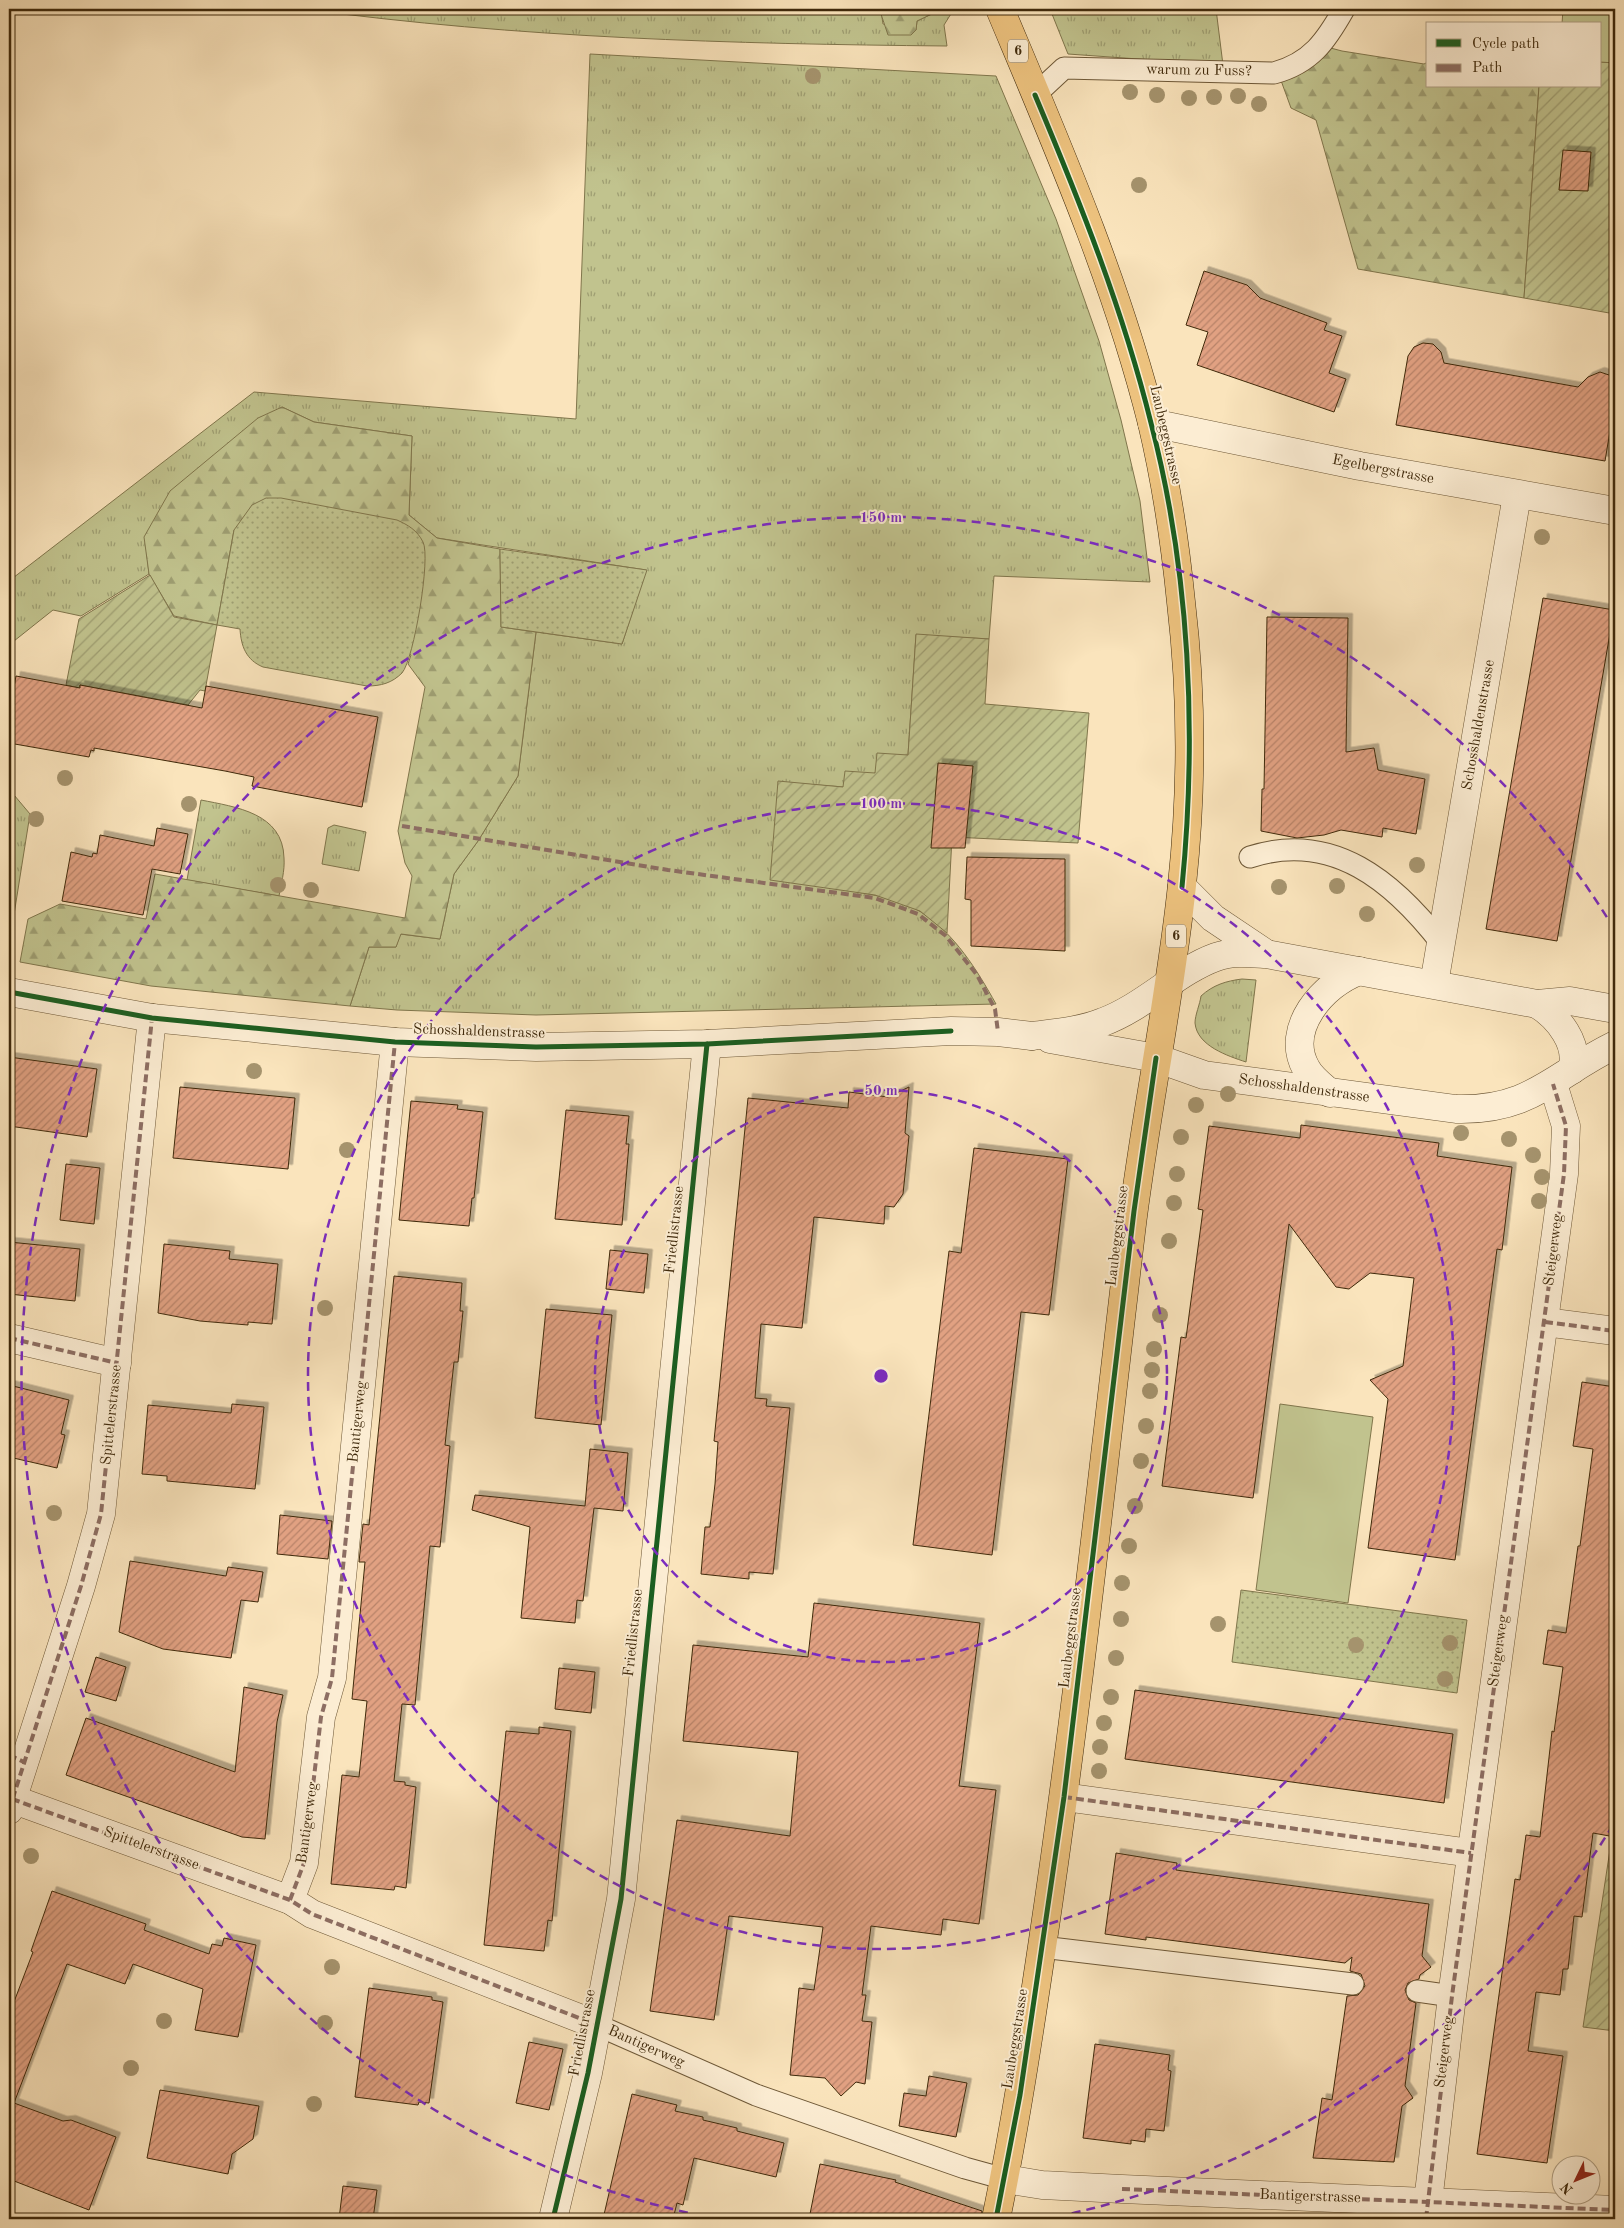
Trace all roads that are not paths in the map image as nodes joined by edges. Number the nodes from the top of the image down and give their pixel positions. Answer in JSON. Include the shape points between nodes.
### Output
{"nodes":[{"id":1,"x":1000,"y":9,"type":"edge"},
{"id":2,"x":1344,"y":9,"type":"edge"},
{"id":3,"x":1035,"y":95,"type":"junction"},
{"id":4,"x":1152,"y":423,"type":"junction"},
{"id":5,"x":1517,"y":495,"type":"junction"},
{"id":6,"x":1615,"y":511,"type":"edge"},
{"id":7,"x":1250,"y":857,"type":"dead end"},
{"id":8,"x":1182,"y":888,"type":"junction"},
{"id":9,"x":1442,"y":944,"type":"junction"},
{"id":10,"x":1266,"y":954,"type":"junction"},
{"id":11,"x":1359,"y":971,"type":"junction"},
{"id":12,"x":1434,"y":984,"type":"junction"},
{"id":13,"x":1168,"y":985,"type":"junction"},
{"id":14,"x":9,"y":992,"type":"edge"},
{"id":15,"x":1537,"y":1004,"type":"junction"},
{"id":16,"x":1615,"y":1009,"type":"edge"},
{"id":17,"x":152,"y":1018,"type":"junction"},
{"id":18,"x":1032,"y":1036,"type":"junction"},
{"id":19,"x":396,"y":1042,"type":"junction"},
{"id":20,"x":707,"y":1044,"type":"junction"},
{"id":21,"x":1615,"y":1045,"type":"edge"},
{"id":22,"x":1156,"y":1058,"type":"junction"},
{"id":23,"x":1562,"y":1077,"type":"junction"},
{"id":24,"x":1330,"y":1093,"type":"junction"},
{"id":25,"x":1545,"y":1322,"type":"junction"},
{"id":26,"x":1615,"y":1332,"type":"edge"},
{"id":27,"x":9,"y":1338,"type":"edge"},
{"id":28,"x":117,"y":1363,"type":"junction"},
{"id":29,"x":17,"y":1758,"type":"edge"},
{"id":30,"x":1064,"y":1797,"type":"junction"},
{"id":31,"x":10,"y":1805,"type":"edge"},
{"id":32,"x":1471,"y":1853,"type":"junction"},
{"id":33,"x":290,"y":1900,"type":"junction"},
{"id":34,"x":1042,"y":1947,"type":"junction"},
{"id":35,"x":1353,"y":1984,"type":"dead end"},
{"id":36,"x":1417,"y":1991,"type":"dead end"},
{"id":37,"x":1452,"y":1996,"type":"junction"},
{"id":38,"x":597,"y":2026,"type":"junction"},
{"id":39,"x":1004,"y":2179,"type":"junction"},
{"id":40,"x":1426,"y":2210,"type":"edge"},
{"id":41,"x":1615,"y":2210,"type":"edge"},
{"id":42,"x":553,"y":2219,"type":"edge"},
{"id":43,"x":996,"y":2219,"type":"edge"}],
"edges":[{"from":1,"to":3,"type":"main road","name":"Laubeggstrasse","number":"6"},
{"from":2,"to":3,"type":"lane","name":"warum zu Fuss?","via":[[1316,50],[1299,64],[1274,73],[1064,68]]},
{"from":3,"to":4,"type":"main road","name":"Laubeggstrasse","number":"6","via":[[1097,248]]},
{"from":4,"to":5,"type":"street","name":"Egelbergstrasse"},
{"from":4,"to":8,"type":"main road","name":"Laubeggstrasse","number":"6","via":[[1175,554],[1187,663],[1188,795]]},
{"from":5,"to":6,"type":"street","name":"Egelbergstrasse"},
{"from":5,"to":9,"type":"street","name":"Schosshaldenstrasse"},
{"from":7,"to":9,"type":"lane","via":[[1265,852],[1295,850],[1327,853],[1344,859],[1391,889],[1419,915]]},
{"from":8,"to":10,"type":"street","name":"Schosshaldenstrasse","via":[[1212,918]]},
{"from":8,"to":13,"type":"main road","name":"Laubeggstrasse","number":"6"},
{"from":9,"to":12,"type":"street","name":"Schosshaldenstrasse"},
{"from":10,"to":11,"type":"street","name":"Schosshaldenstrasse"},
{"from":10,"to":13,"type":"street","name":"Schosshaldenstrasse","via":[[1216,957]]},
{"from":11,"to":12,"type":"street","name":"Schosshaldenstrasse"},
{"from":11,"to":24,"type":"street","via":[[1337,981],[1319,998],[1308,1014],[1300,1036],[1299,1050],[1305,1068]]},
{"from":12,"to":15,"type":"street","name":"Schosshaldenstrasse"},
{"from":13,"to":18,"type":"street","name":"Schosshaldenstrasse","via":[[1103,1022]]},
{"from":13,"to":22,"type":"main road","name":"Laubeggstrasse","number":"6"},
{"from":14,"to":17,"type":"street","name":"Schosshaldenstrasse"},
{"from":15,"to":16,"type":"street","name":"Schosshaldenstrasse","via":[[1570,1001]]},
{"from":15,"to":23,"type":"street","name":"Schosshaldenstrasse","via":[[1547,1010],[1564,1030],[1574,1054]]},
{"from":17,"to":19,"type":"street","name":"Schosshaldenstrasse"},
{"from":17,"to":28,"type":"street","name":"Spittelerstrasse"},
{"from":18,"to":20,"type":"street","name":"Schosshaldenstrasse","via":[[951,1031]]},
{"from":18,"to":22,"type":"street","name":"Schosshaldenstrasse"},
{"from":19,"to":20,"type":"street","name":"Schosshaldenstrasse","via":[[536,1047]]},
{"from":19,"to":33,"type":"street","name":"Bantigerweg","via":[[332,1678],[321,1717],[304,1863]]},
{"from":20,"to":38,"type":"street","name":"Friedlistrasse","via":[[621,1899]]},
{"from":21,"to":23,"type":"street","name":"Schosshaldenstrasse"},
{"from":22,"to":24,"type":"street","name":"Schosshaldenstrasse","via":[[1204,1075]]},
{"from":22,"to":30,"type":"main road","name":"Laubeggstrasse","number":"6","via":[[1134,1211]]},
{"from":23,"to":24,"type":"street","name":"Schosshaldenstrasse","via":[[1521,1100],[1482,1110],[1456,1110]]},
{"from":23,"to":25,"type":"street","name":"Steigerweg","via":[[1566,1126],[1564,1174]]},
{"from":25,"to":26,"type":"street"},
{"from":25,"to":32,"type":"street","name":"Steigerweg"},
{"from":27,"to":28,"type":"street"},
{"from":28,"to":29,"type":"street","name":"Spittelerstrasse","via":[[105,1486],[96,1535]]},
{"from":29,"to":31,"type":"street","name":"Spittelerstrasse"},
{"from":30,"to":32,"type":"street"},
{"from":30,"to":34,"type":"main road","name":"Laubeggstrasse","number":"6"},
{"from":31,"to":33,"type":"street","name":"Spittelerstrasse"},
{"from":32,"to":37,"type":"street","name":"Steigerweg"},
{"from":33,"to":38,"type":"street","name":"Bantigerweg","via":[[312,1914]]},
{"from":34,"to":35,"type":"lane"},
{"from":34,"to":39,"type":"main road","name":"Laubeggstrasse","number":"6"},
{"from":36,"to":37,"type":"lane"},
{"from":37,"to":40,"type":"street","name":"Steigerweg"},
{"from":38,"to":39,"type":"lane","name":"Bantigerweg","via":[[756,2095]]},
{"from":38,"to":42,"type":"street","name":"Friedlistrasse"},
{"from":39,"to":40,"type":"street","name":"Bantigerstrasse"},
{"from":39,"to":43,"type":"main road","name":"Laubeggstrasse","number":"6"},
{"from":40,"to":41,"type":"street","name":"Bantigerstrasse"}]}
